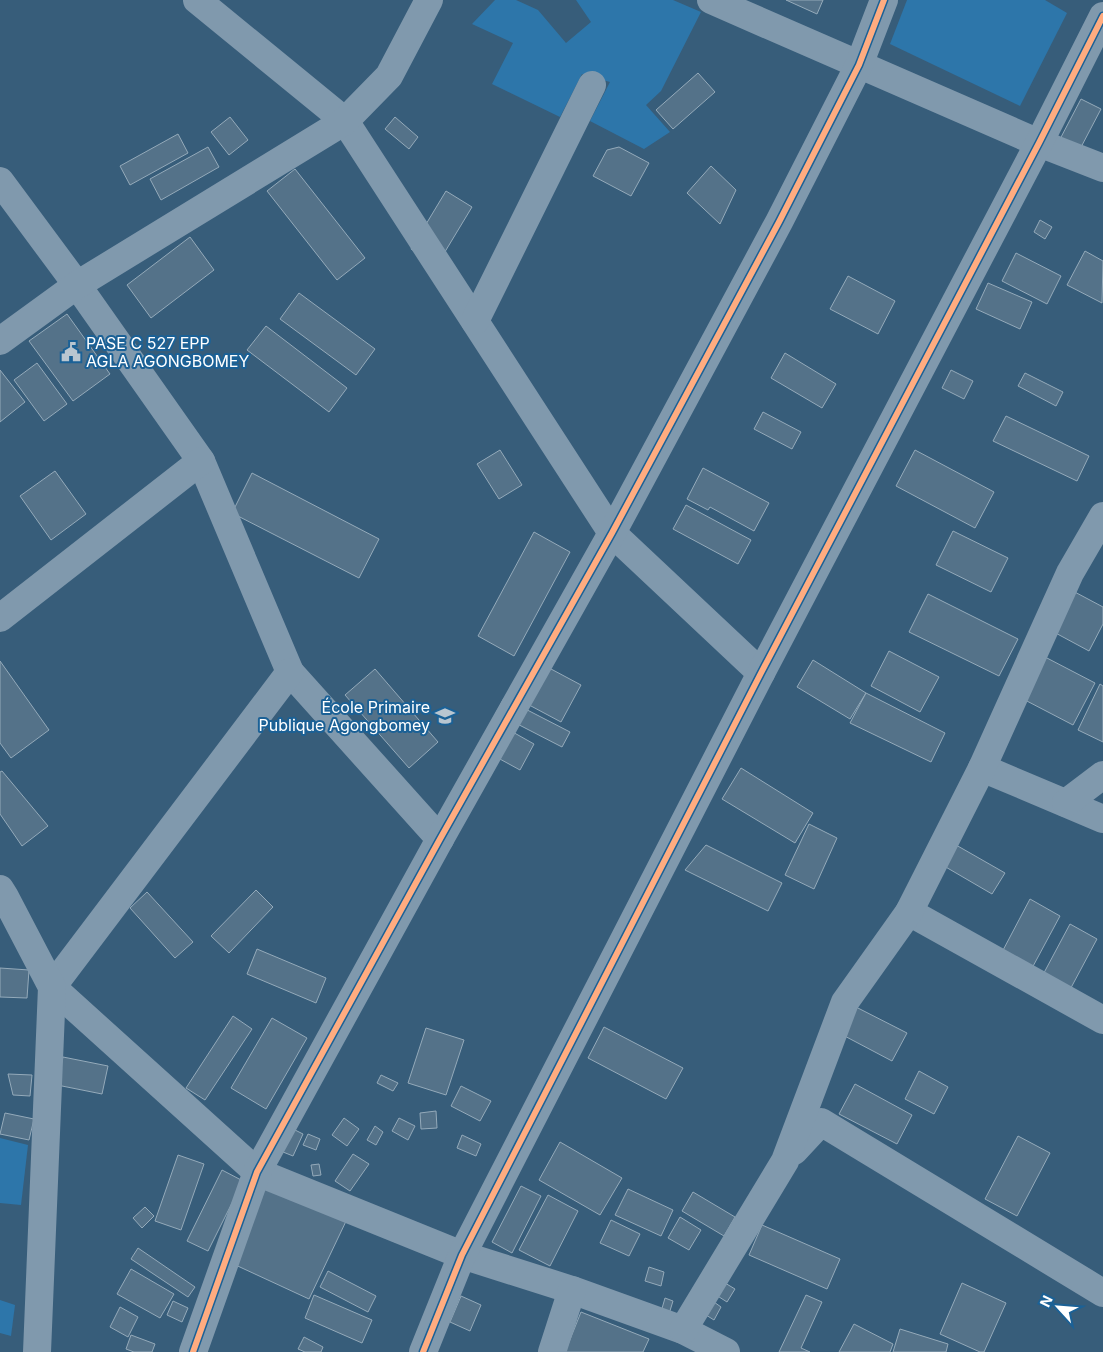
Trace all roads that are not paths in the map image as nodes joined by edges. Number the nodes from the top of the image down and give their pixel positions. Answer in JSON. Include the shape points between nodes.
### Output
{"nodes":[{"id":1,"x":197,"y":0,"type":"edge"},
{"id":2,"x":429,"y":0,"type":"edge"},
{"id":3,"x":711,"y":0,"type":"edge"},
{"id":4,"x":884,"y":0,"type":"edge"},
{"id":5,"x":1103,"y":16,"type":"edge"},
{"id":6,"x":859,"y":64,"type":"junction"},
{"id":7,"x":592,"y":85,"type":"dead end"},
{"id":8,"x":344,"y":120,"type":"junction"},
{"id":9,"x":1039,"y":143,"type":"junction"},
{"id":10,"x":1103,"y":168,"type":"edge"},
{"id":11,"x":0,"y":181,"type":"edge"},
{"id":12,"x":77,"y":285,"type":"junction"},
{"id":13,"x":475,"y":321,"type":"junction"},
{"id":14,"x":0,"y":341,"type":"edge"},
{"id":15,"x":201,"y":461,"type":"junction"},
{"id":16,"x":1103,"y":516,"type":"edge"},
{"id":17,"x":612,"y":533,"type":"junction"},
{"id":18,"x":0,"y":618,"type":"edge"},
{"id":19,"x":290,"y":672,"type":"junction"},
{"id":20,"x":761,"y":673,"type":"junction"},
{"id":21,"x":982,"y":768,"type":"junction"},
{"id":22,"x":1103,"y":775,"type":"edge"},
{"id":23,"x":1066,"y":803,"type":"junction"},
{"id":24,"x":1103,"y":819,"type":"edge"},
{"id":25,"x":440,"y":839,"type":"junction"},
{"id":26,"x":2,"y":896,"type":"edge"},
{"id":27,"x":909,"y":912,"type":"junction"},
{"id":28,"x":52,"y":987,"type":"junction"},
{"id":29,"x":1103,"y":1020,"type":"edge"},
{"id":30,"x":785,"y":1162,"type":"junction"},
{"id":31,"x":257,"y":1172,"type":"junction"},
{"id":32,"x":462,"y":1255,"type":"junction"},
{"id":33,"x":572,"y":1290,"type":"junction"},
{"id":34,"x":1103,"y":1293,"type":"edge"},
{"id":35,"x":683,"y":1330,"type":"junction"},
{"id":36,"x":37,"y":1352,"type":"edge"},
{"id":37,"x":193,"y":1352,"type":"edge"},
{"id":38,"x":424,"y":1352,"type":"edge"},
{"id":39,"x":552,"y":1352,"type":"edge"},
{"id":40,"x":726,"y":1352,"type":"edge"}],
"edges":[{"from":1,"to":8,"type":"street"},
{"from":2,"to":8,"type":"street","via":[[389,76]]},
{"from":3,"to":6,"type":"street"},
{"from":4,"to":6,"type":"street"},
{"from":5,"to":9,"type":"street"},
{"from":6,"to":9,"type":"street"},
{"from":6,"to":17,"type":"street","via":[[779,222]]},
{"from":7,"to":13,"type":"street"},
{"from":8,"to":12,"type":"street"},
{"from":8,"to":13,"type":"street"},
{"from":9,"to":10,"type":"street"},
{"from":9,"to":20,"type":"street"},
{"from":11,"to":12,"type":"street"},
{"from":12,"to":14,"type":"street"},
{"from":12,"to":15,"type":"street"},
{"from":13,"to":17,"type":"street"},
{"from":15,"to":18,"type":"street"},
{"from":15,"to":19,"type":"street"},
{"from":16,"to":21,"type":"street","via":[[1070,573]]},
{"from":17,"to":20,"type":"street"},
{"from":17,"to":25,"type":"street"},
{"from":19,"to":25,"type":"street"},
{"from":19,"to":28,"type":"street"},
{"from":20,"to":32,"type":"street"},
{"from":21,"to":23,"type":"street"},
{"from":21,"to":27,"type":"street"},
{"from":22,"to":23,"type":"street"},
{"from":23,"to":24,"type":"street"},
{"from":25,"to":31,"type":"street"},
{"from":26,"to":28,"type":"street"},
{"from":27,"to":29,"type":"street"},
{"from":27,"to":30,"type":"street","via":[[846,1002]]},
{"from":28,"to":31,"type":"street"},
{"from":28,"to":36,"type":"street"},
{"from":30,"to":34,"type":"street","via":[[821,1122]]},
{"from":30,"to":35,"type":"street"},
{"from":31,"to":32,"type":"street"},
{"from":31,"to":37,"type":"street"},
{"from":32,"to":33,"type":"street"},
{"from":32,"to":38,"type":"street"},
{"from":33,"to":35,"type":"street"},
{"from":33,"to":39,"type":"street"},
{"from":35,"to":40,"type":"street"}]}
